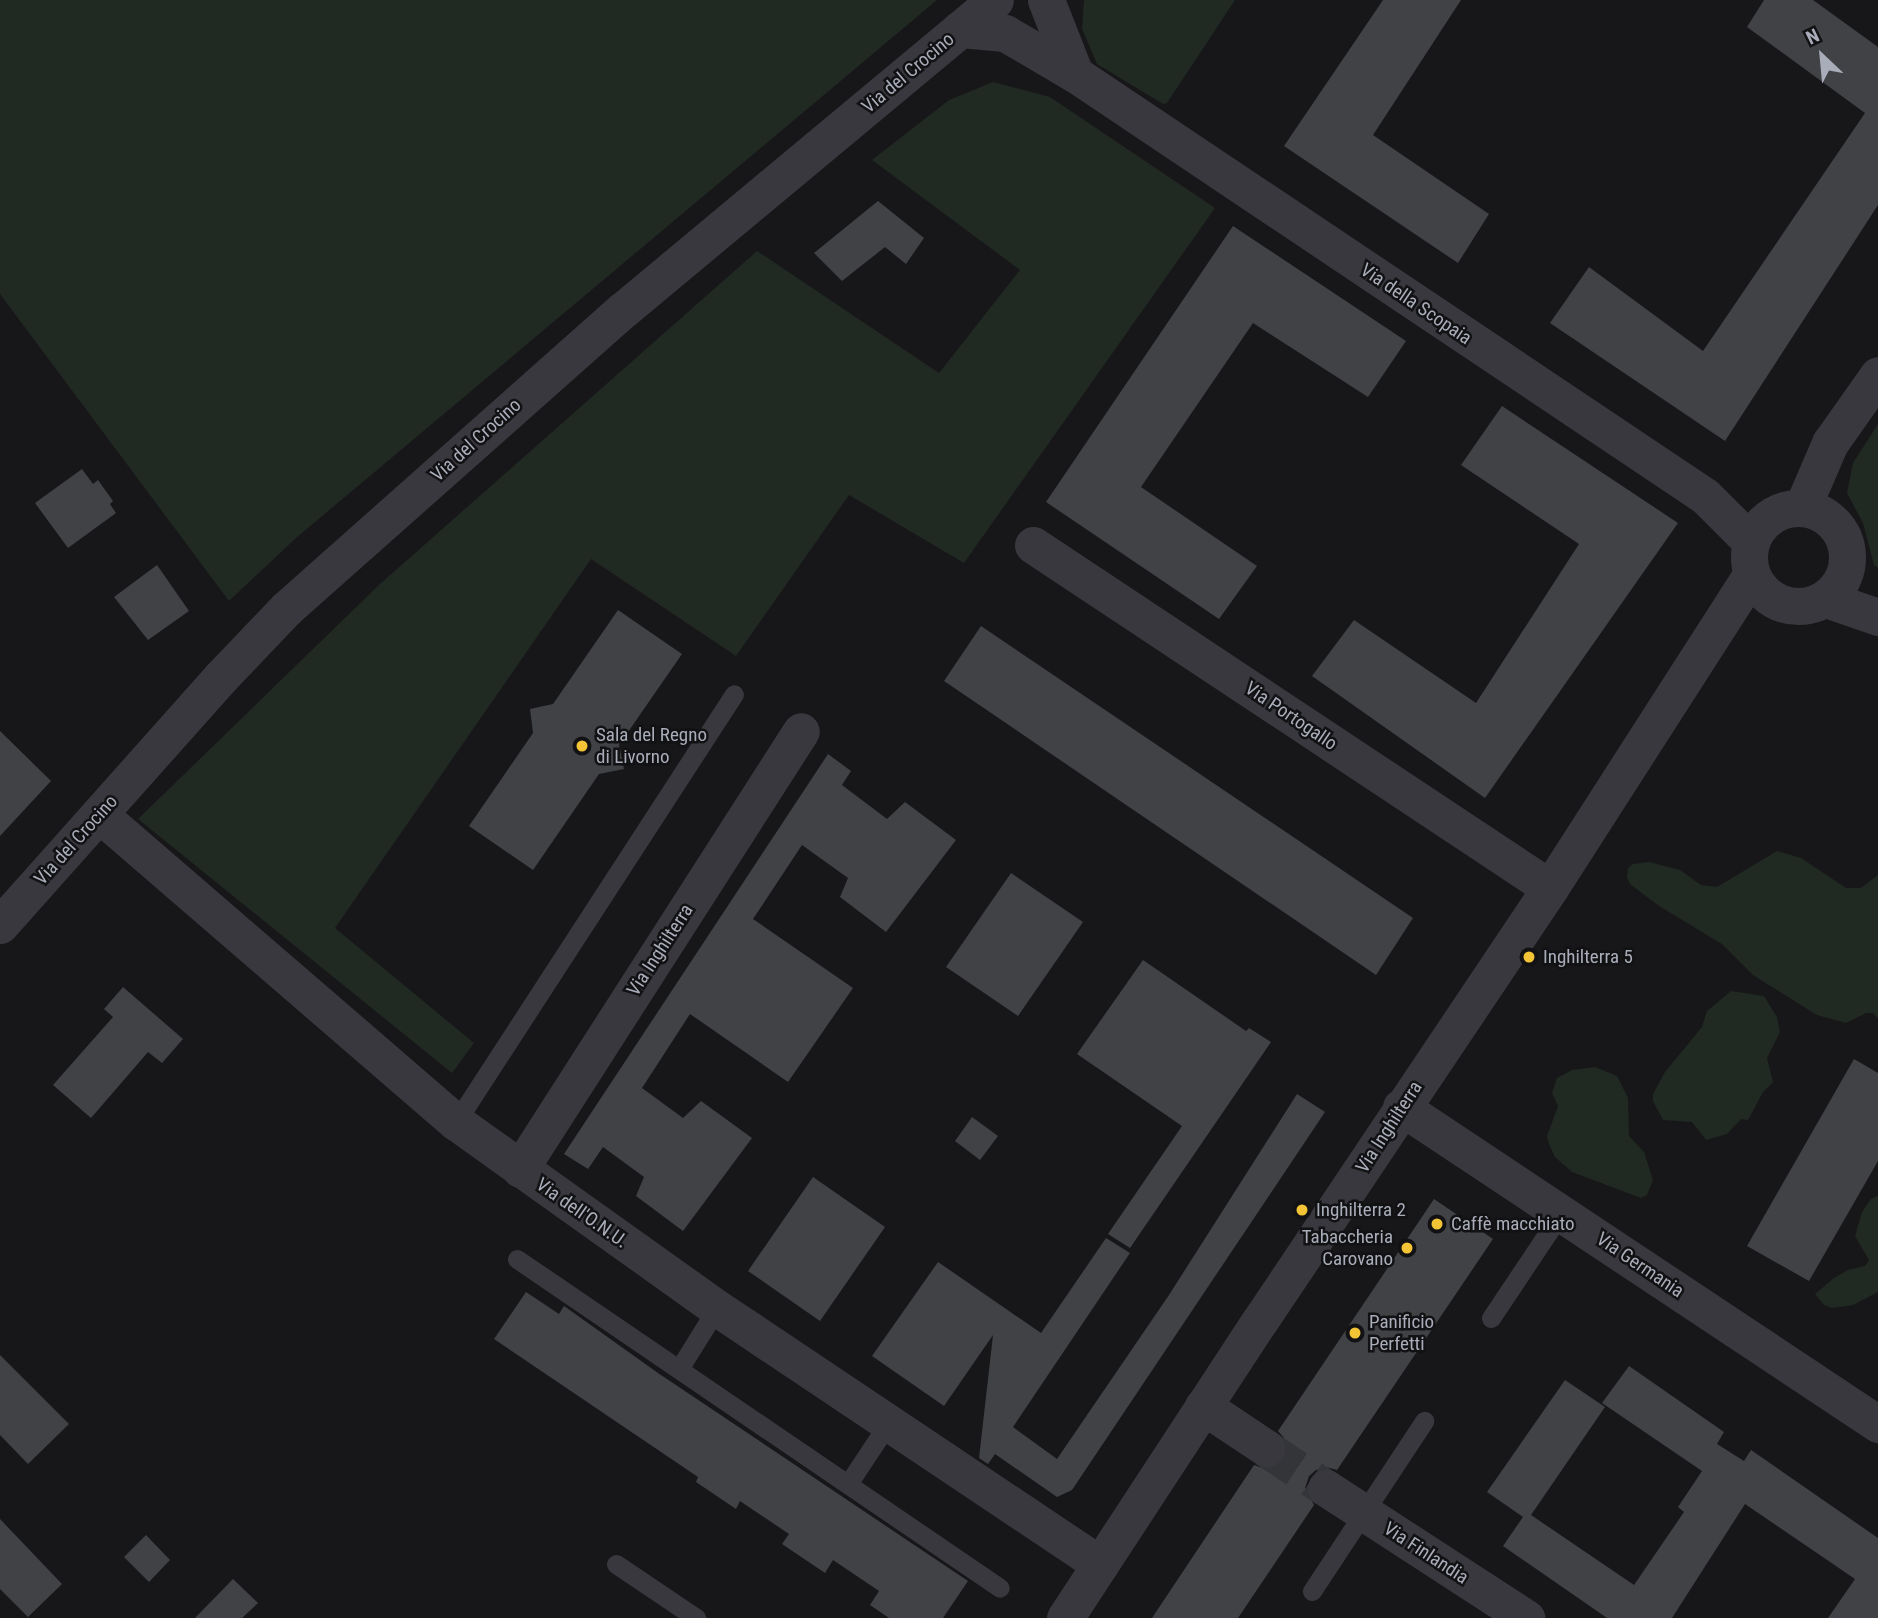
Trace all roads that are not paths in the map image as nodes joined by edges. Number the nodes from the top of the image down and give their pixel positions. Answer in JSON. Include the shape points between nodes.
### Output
{"nodes":[{"id":1,"x":995,"y":0,"type":"edge"},
{"id":2,"x":1046,"y":0,"type":"edge"},
{"id":3,"x":960,"y":29,"type":"junction"},
{"id":4,"x":1075,"y":74,"type":"junction"},
{"id":5,"x":1878,"y":375,"type":"edge"},
{"id":6,"x":1780,"y":531,"type":"junction"},
{"id":7,"x":1033,"y":545,"type":"dead end"},
{"id":8,"x":1834,"y":588,"type":"junction"},
{"id":9,"x":1783,"y":605,"type":"junction"},
{"id":10,"x":1878,"y":605,"type":"edge"},
{"id":11,"x":1878,"y":617,"type":"edge"},
{"id":12,"x":1714,"y":636,"type":"junction"},
{"id":13,"x":734,"y":694,"type":"dead end"},
{"id":14,"x":801,"y":732,"type":"dead end"},
{"id":15,"x":99,"y":814,"type":"junction"},
{"id":16,"x":1550,"y":888,"type":"junction"},
{"id":17,"x":0,"y":925,"type":"edge"},
{"id":18,"x":1401,"y":1107,"type":"junction"},
{"id":19,"x":456,"y":1122,"type":"junction"},
{"id":20,"x":520,"y":1169,"type":"junction"},
{"id":21,"x":1562,"y":1213,"type":"junction"},
{"id":22,"x":517,"y":1259,"type":"dead end"},
{"id":23,"x":717,"y":1308,"type":"junction"},
{"id":24,"x":1491,"y":1318,"type":"dead end"},
{"id":25,"x":679,"y":1369,"type":"junction"},
{"id":26,"x":1203,"y":1406,"type":"junction"},
{"id":27,"x":1424,"y":1421,"type":"dead end"},
{"id":28,"x":889,"y":1422,"type":"junction"},
{"id":29,"x":1878,"y":1424,"type":"edge"},
{"id":30,"x":1266,"y":1448,"type":"tunnel mouth"},
{"id":31,"x":848,"y":1484,"type":"junction"},
{"id":32,"x":1326,"y":1488,"type":"tunnel mouth"},
{"id":33,"x":1364,"y":1512,"type":"junction"},
{"id":34,"x":616,"y":1564,"type":"dead end"},
{"id":35,"x":1100,"y":1564,"type":"junction"},
{"id":36,"x":1000,"y":1588,"type":"dead end"},
{"id":37,"x":1312,"y":1591,"type":"dead end"},
{"id":38,"x":696,"y":1618,"type":"edge"},
{"id":39,"x":1065,"y":1618,"type":"edge"},
{"id":40,"x":1526,"y":1618,"type":"edge"}],
"edges":[{"from":1,"to":3,"type":"street","name":"Via del Crocino"},
{"from":2,"to":4,"type":"street"},
{"from":3,"to":4,"type":"street","name":"Via della Scopaia","via":[[1005,33]]},
{"from":3,"to":15,"type":"street","name":"Via del Crocino","via":[[623,310],[287,608]]},
{"from":4,"to":6,"type":"street","name":"Via della Scopaia","via":[[1686,484]]},
{"from":5,"to":6,"type":"street","name":"Via Inghilterra","via":[[1830,443]]},
{"from":6,"to":8,"type":"street","via":[[1843,536],[1847,564]]},
{"from":6,"to":9,"type":"street","via":[[1770,599]]},
{"from":6,"to":12,"type":"street","name":"Via Inghilterra"},
{"from":7,"to":16,"type":"street","name":"Via Portogallo"},
{"from":8,"to":9,"type":"street","via":[[1805,607]]},
{"from":8,"to":10,"type":"street"},
{"from":8,"to":11,"type":"street"},
{"from":9,"to":12,"type":"street"},
{"from":12,"to":16,"type":"street","name":"Via Inghilterra"},
{"from":13,"to":19,"type":"lane"},
{"from":14,"to":20,"type":"street","name":"Via Inghilterra"},
{"from":15,"to":17,"type":"street","name":"Via del Crocino"},
{"from":15,"to":19,"type":"street","name":"Via dell'O.N.U."},
{"from":16,"to":18,"type":"street","name":"Via Inghilterra"},
{"from":18,"to":21,"type":"street","name":"Via Germania"},
{"from":18,"to":26,"type":"street","name":"Via Inghilterra"},
{"from":19,"to":20,"type":"street","name":"Via dell'O.N.U."},
{"from":20,"to":23,"type":"street","name":"Via dell'O.N.U."},
{"from":21,"to":24,"type":"lane"},
{"from":21,"to":29,"type":"street","name":"Via Germania"},
{"from":22,"to":25,"type":"lane"},
{"from":23,"to":25,"type":"lane"},
{"from":23,"to":28,"type":"street","name":"Via dell'O.N.U."},
{"from":25,"to":31,"type":"lane"},
{"from":26,"to":30,"type":"street"},
{"from":26,"to":35,"type":"street","name":"Via Inghilterra"},
{"from":27,"to":33,"type":"lane"},
{"from":28,"to":31,"type":"lane"},
{"from":28,"to":35,"type":"street","name":"Via dell'O.N.U."},
{"from":31,"to":36,"type":"lane"},
{"from":32,"to":33,"type":"street","name":"Via Finlandia"},
{"from":33,"to":37,"type":"lane"},
{"from":33,"to":40,"type":"street","name":"Via Finlandia"},
{"from":34,"to":38,"type":"lane"},
{"from":35,"to":39,"type":"street","name":"Via Inghilterra"}]}
